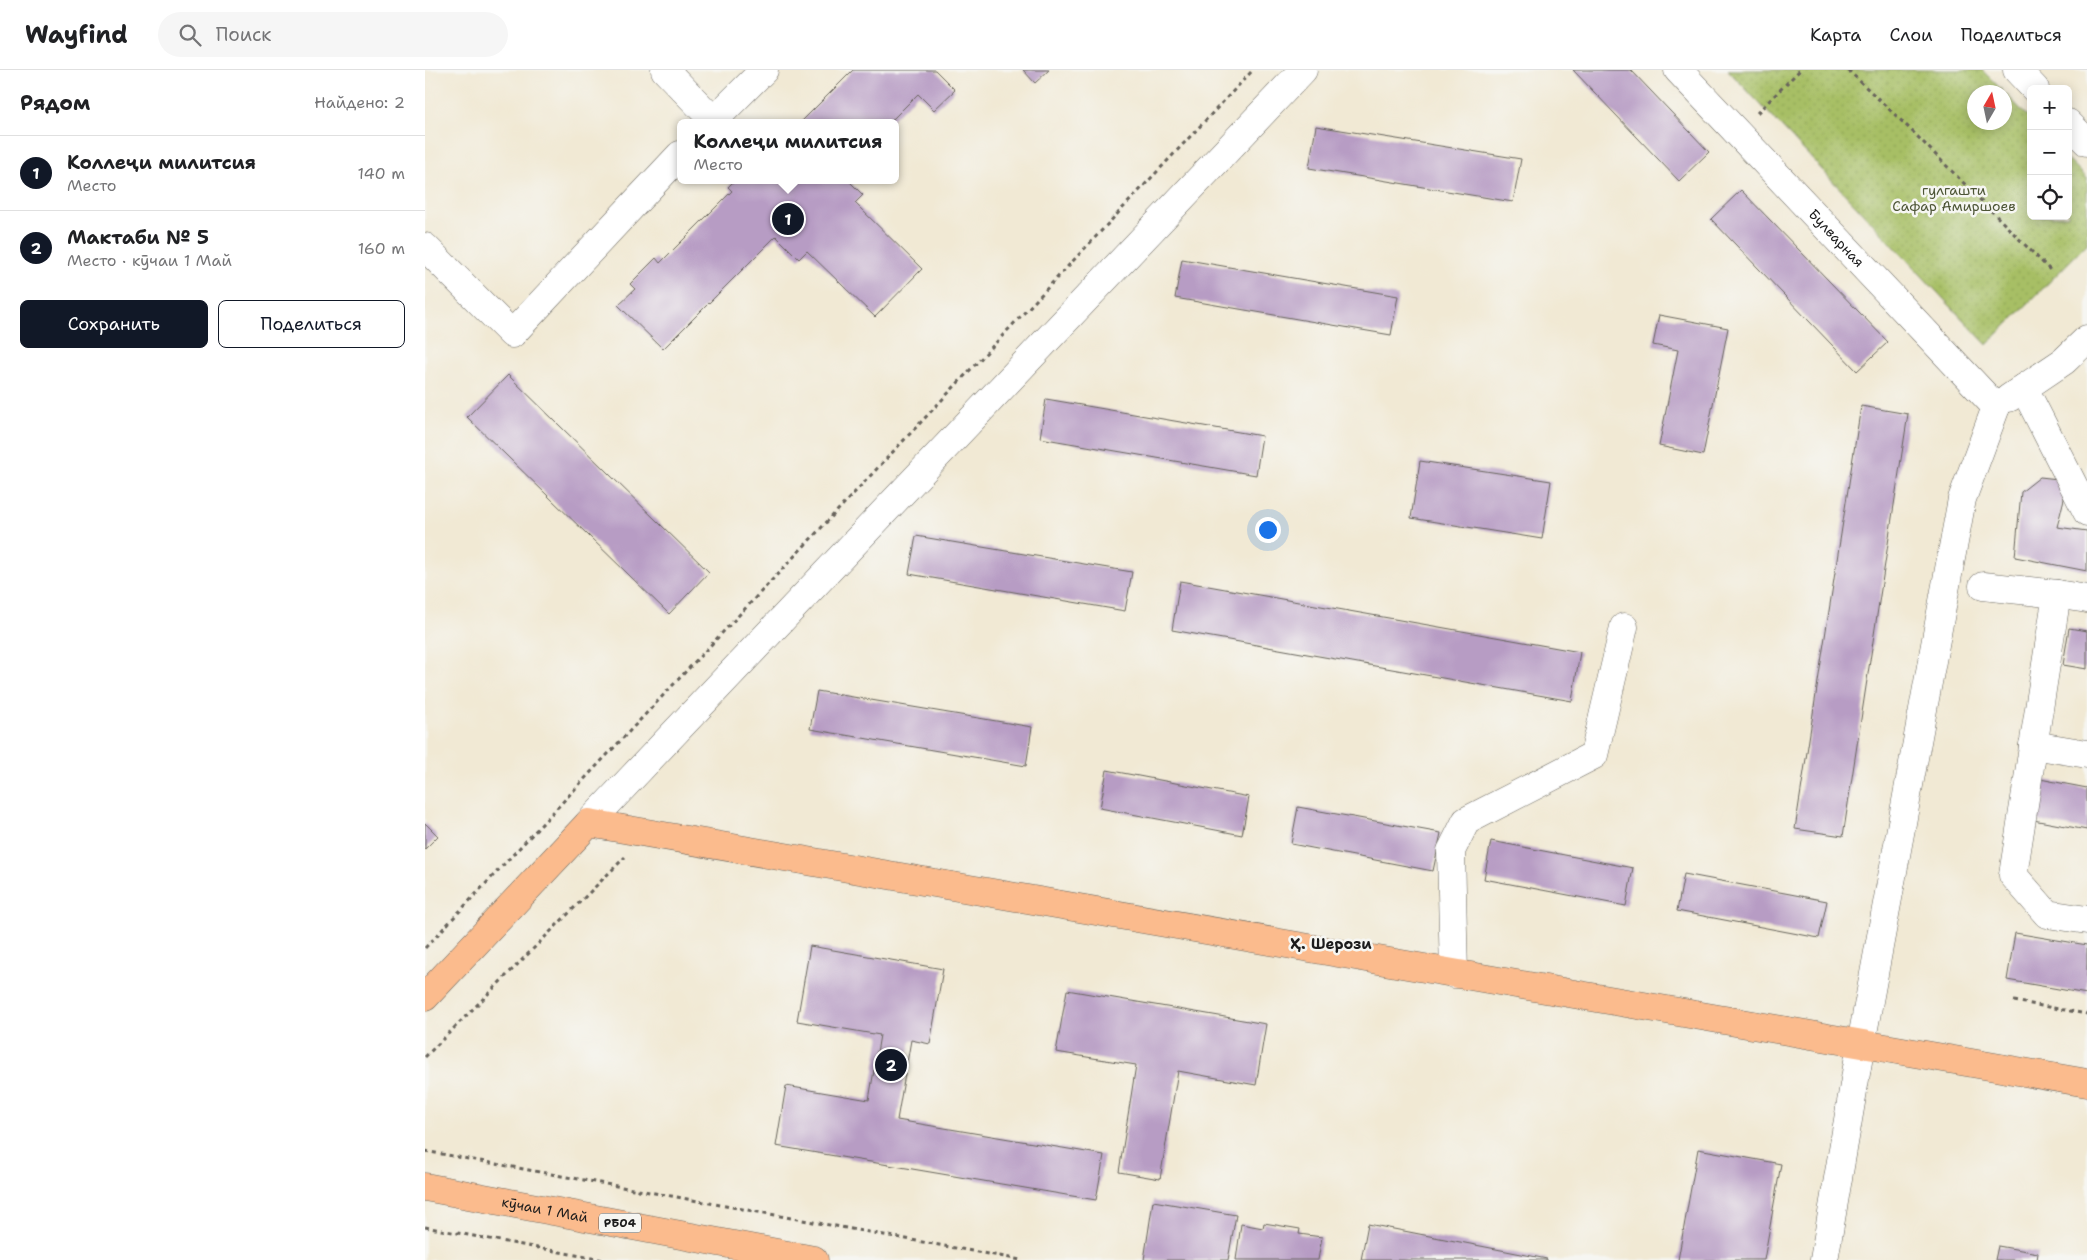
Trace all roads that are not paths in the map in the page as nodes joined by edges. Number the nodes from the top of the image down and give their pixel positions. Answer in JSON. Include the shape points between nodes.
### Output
{"nodes":[{"id":1,"x":665,"y":70,"type":"edge"},
{"id":2,"x":764,"y":70,"type":"edge"},
{"id":3,"x":1303,"y":70,"type":"edge"},
{"id":4,"x":1678,"y":70,"type":"edge"},
{"id":5,"x":2017,"y":70,"type":"edge"},
{"id":6,"x":2031,"y":85,"type":"edge"},
{"id":7,"x":710,"y":119,"type":"edge"},
{"id":8,"x":714,"y":119,"type":"edge"},
{"id":9,"x":2072,"y":126,"type":"edge"},
{"id":10,"x":2087,"y":142,"type":"edge"},
{"id":11,"x":677,"y":159,"type":"edge"},
{"id":12,"x":425,"y":246,"type":"edge"},
{"id":13,"x":2087,"y":339,"type":"edge"},
{"id":14,"x":2024,"y":388,"type":"junction"},
{"id":15,"x":1996,"y":407,"type":"junction"},
{"id":16,"x":2087,"y":512,"type":"edge"},
{"id":17,"x":1983,"y":586,"type":"dead end"},
{"id":18,"x":2057,"y":594,"type":"junction"},
{"id":19,"x":2087,"y":600,"type":"edge"},
{"id":20,"x":1624,"y":627,"type":"dead end"},
{"id":21,"x":2033,"y":745,"type":"junction"},
{"id":22,"x":2087,"y":754,"type":"edge"},
{"id":23,"x":589,"y":823,"type":"junction"},
{"id":24,"x":2087,"y":920,"type":"edge"},
{"id":25,"x":1454,"y":974,"type":"junction"},
{"id":26,"x":425,"y":997,"type":"edge"},
{"id":27,"x":1861,"y":1044,"type":"junction"},
{"id":28,"x":2087,"y":1083,"type":"edge"},
{"id":29,"x":425,"y":1187,"type":"edge"},
{"id":30,"x":814,"y":1260,"type":"edge"},
{"id":31,"x":1824,"y":1260,"type":"edge"}],
"edges":[{"from":1,"to":7,"type":"street"},
{"from":2,"to":8,"type":"street"},
{"from":3,"to":23,"type":"street"},
{"from":4,"to":15,"type":"street","name":"Булварная"},
{"from":5,"to":6,"type":"street"},
{"from":9,"to":10,"type":"street"},
{"from":11,"to":12,"type":"street","via":[[512,334]]},
{"from":13,"to":14,"type":"street","via":[[2064,361]]},
{"from":14,"to":15,"type":"street"},
{"from":14,"to":16,"type":"street"},
{"from":15,"to":27,"type":"street","via":[[1962,499]]},
{"from":17,"to":18,"type":"street"},
{"from":18,"to":19,"type":"street"},
{"from":18,"to":21,"type":"street"},
{"from":20,"to":25,"type":"street","via":[[1594,755],[1466,822],[1451,850]]},
{"from":21,"to":22,"type":"street"},
{"from":21,"to":24,"type":"street","via":[[2013,875],[2047,914]]},
{"from":23,"to":25,"type":"main road"},
{"from":23,"to":26,"type":"main road"},
{"from":25,"to":27,"type":"main road"},
{"from":27,"to":28,"type":"main road"},
{"from":27,"to":31,"type":"street"},
{"from":29,"to":30,"type":"main road","name":"кӯчаи 1 Май","number":"РБ04"}]}
